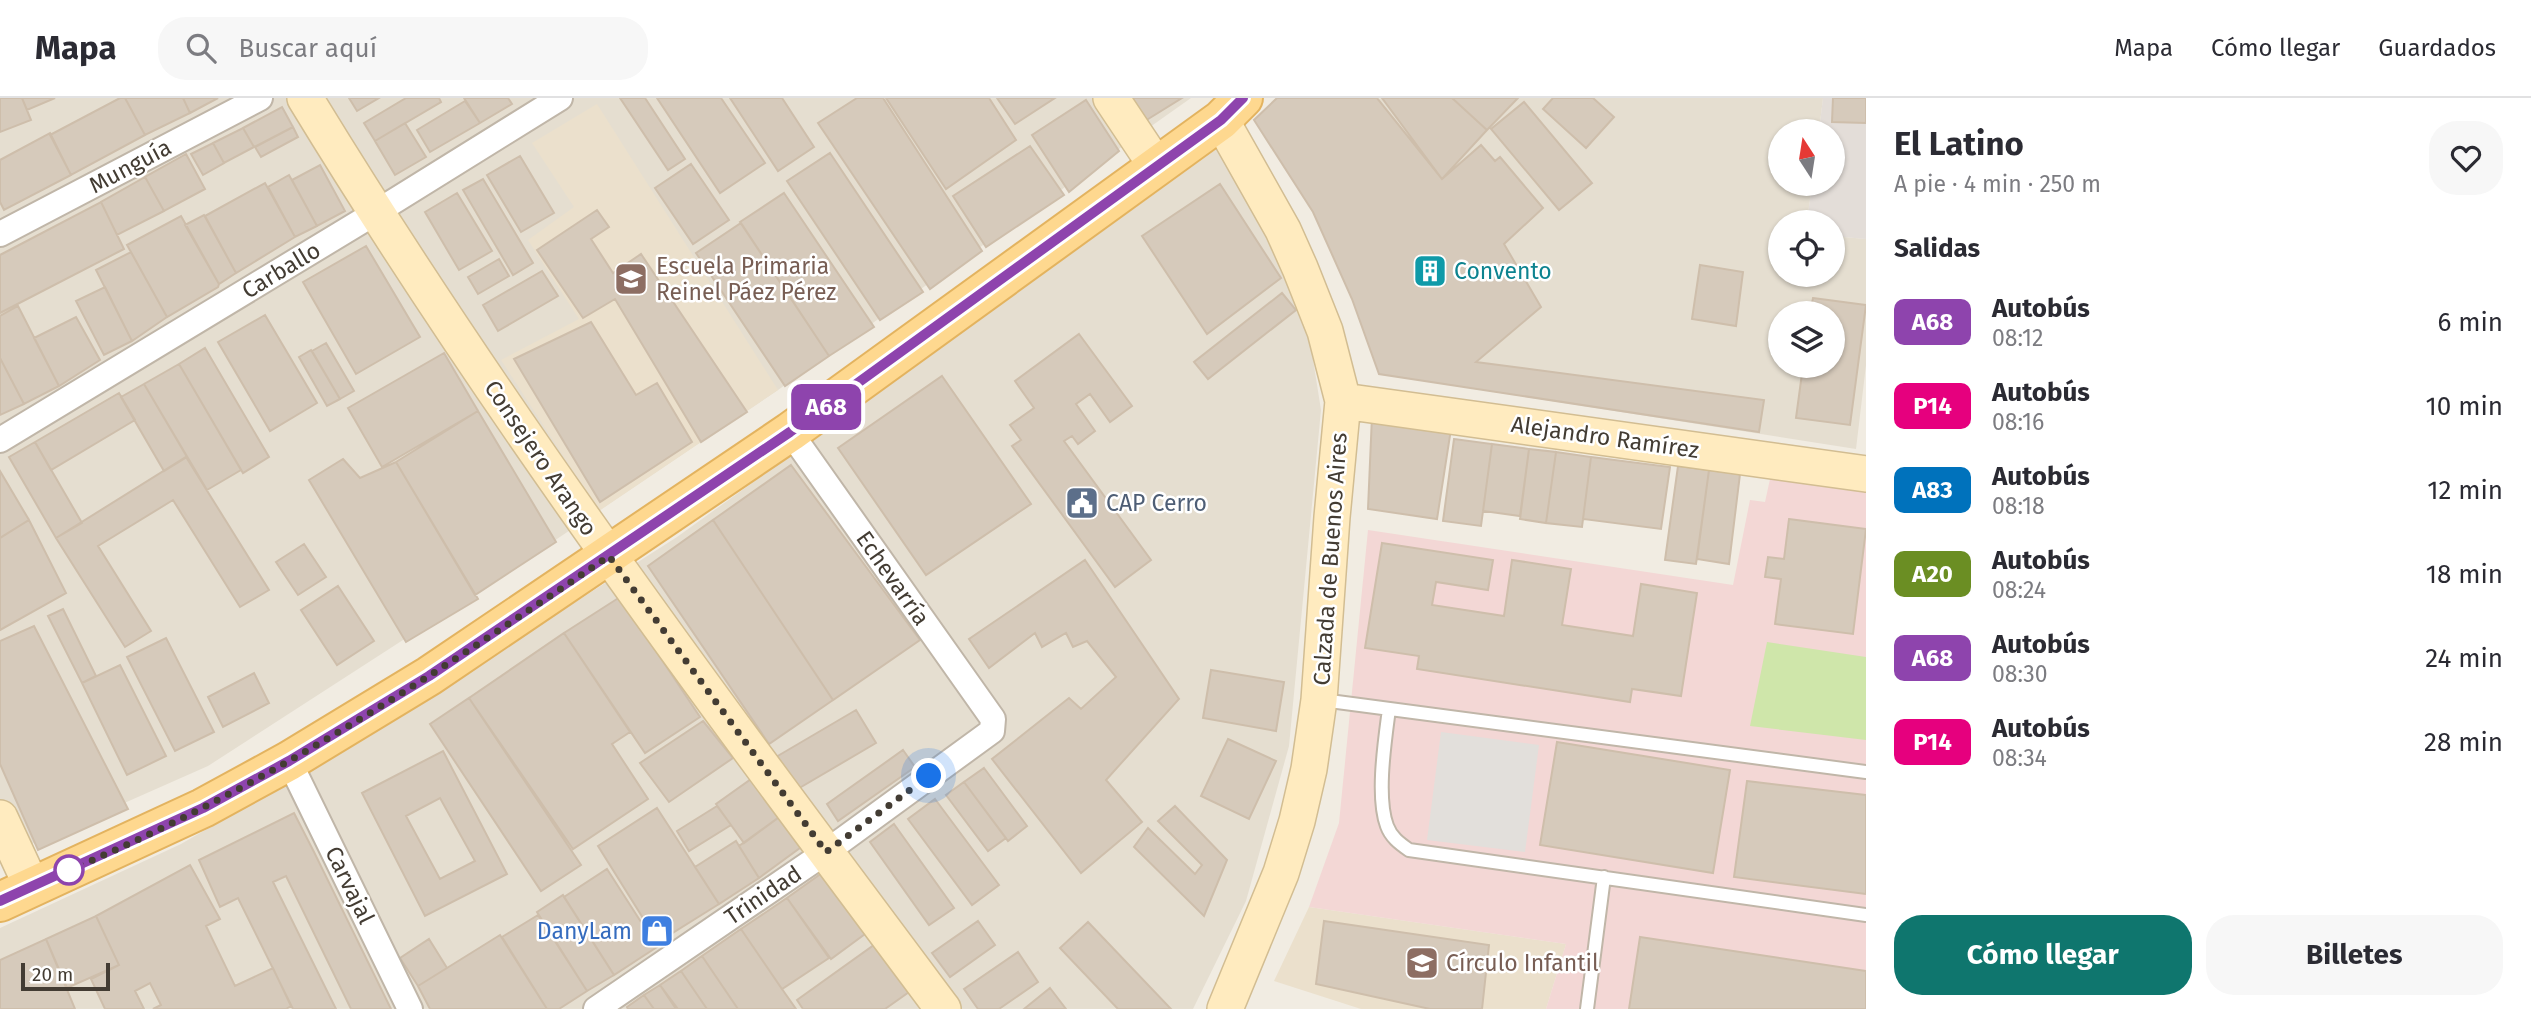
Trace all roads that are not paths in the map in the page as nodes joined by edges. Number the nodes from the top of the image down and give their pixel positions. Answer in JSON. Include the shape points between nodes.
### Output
{"nodes":[{"id":1,"x":260,"y":98,"type":"edge"},
{"id":2,"x":305,"y":98,"type":"edge"},
{"id":3,"x":560,"y":98,"type":"edge"},
{"id":4,"x":1111,"y":98,"type":"edge"},
{"id":5,"x":1232,"y":109,"type":"edge"},
{"id":6,"x":1157,"y":167,"type":"junction"},
{"id":7,"x":375,"y":213,"type":"junction"},
{"id":8,"x":0,"y":234,"type":"edge"},
{"id":9,"x":1343,"y":401,"type":"junction"},
{"id":10,"x":790,"y":432,"type":"junction"},
{"id":11,"x":0,"y":439,"type":"edge"},
{"id":12,"x":1866,"y":474,"type":"edge"},
{"id":13,"x":609,"y":556,"type":"junction"},
{"id":14,"x":1320,"y":700,"type":"junction"},
{"id":15,"x":1389,"y":709,"type":"junction"},
{"id":16,"x":993,"y":726,"type":"joint"},
{"id":17,"x":289,"y":761,"type":"junction"},
{"id":18,"x":1866,"y":772,"type":"edge"},
{"id":19,"x":0,"y":818,"type":"edge"},
{"id":20,"x":826,"y":852,"type":"junction"},
{"id":21,"x":1604,"y":877,"type":"junction"},
{"id":22,"x":16,"y":894,"type":"edge"},
{"id":23,"x":1866,"y":915,"type":"edge"},
{"id":24,"x":410,"y":1009,"type":"edge"},
{"id":25,"x":596,"y":1009,"type":"edge"},
{"id":26,"x":943,"y":1009,"type":"edge"},
{"id":27,"x":1225,"y":1009,"type":"edge"},
{"id":28,"x":1587,"y":1009,"type":"edge"}],
"edges":[{"from":1,"to":8,"type":"street","name":"Munguía"},
{"from":2,"to":7,"type":"street","name":"Consejero Arango"},
{"from":3,"to":7,"type":"street","name":"Carballo"},
{"from":4,"to":6,"type":"street"},
{"from":5,"to":6,"type":"main road"},
{"from":5,"to":9,"type":"street","name":"Calzada de Buenos Aires","via":[[1325,331]]},
{"from":6,"to":10,"type":"main road"},
{"from":7,"to":11,"type":"street","name":"Carballo"},
{"from":7,"to":13,"type":"street","name":"Consejero Arango"},
{"from":9,"to":12,"type":"street","name":"Alejandro Ramírez"},
{"from":9,"to":14,"type":"street","name":"Calzada de Buenos Aires"},
{"from":10,"to":13,"type":"main road"},
{"from":10,"to":16,"type":"street","name":"Echevarría","via":[[993,719]]},
{"from":13,"to":17,"type":"main road","via":[[429,676]]},
{"from":13,"to":20,"type":"street","name":"Consejero Arango"},
{"from":14,"to":15,"type":"lane"},
{"from":14,"to":27,"type":"street","name":"Calzada de Buenos Aires","via":[[1297,821],[1281,873]]},
{"from":15,"to":18,"type":"lane"},
{"from":15,"to":21,"type":"lane","via":[[1384,810],[1396,842],[1409,850]]},
{"from":16,"to":20,"type":"street","name":"Trinidad"},
{"from":17,"to":22,"type":"main road","via":[[203,808]]},
{"from":17,"to":24,"type":"street","name":"Carvajal"},
{"from":19,"to":22,"type":"street"},
{"from":20,"to":25,"type":"street","name":"Trinidad"},
{"from":20,"to":26,"type":"street","name":"Consejero Arango"},
{"from":21,"to":23,"type":"lane"},
{"from":21,"to":28,"type":"lane"}]}
